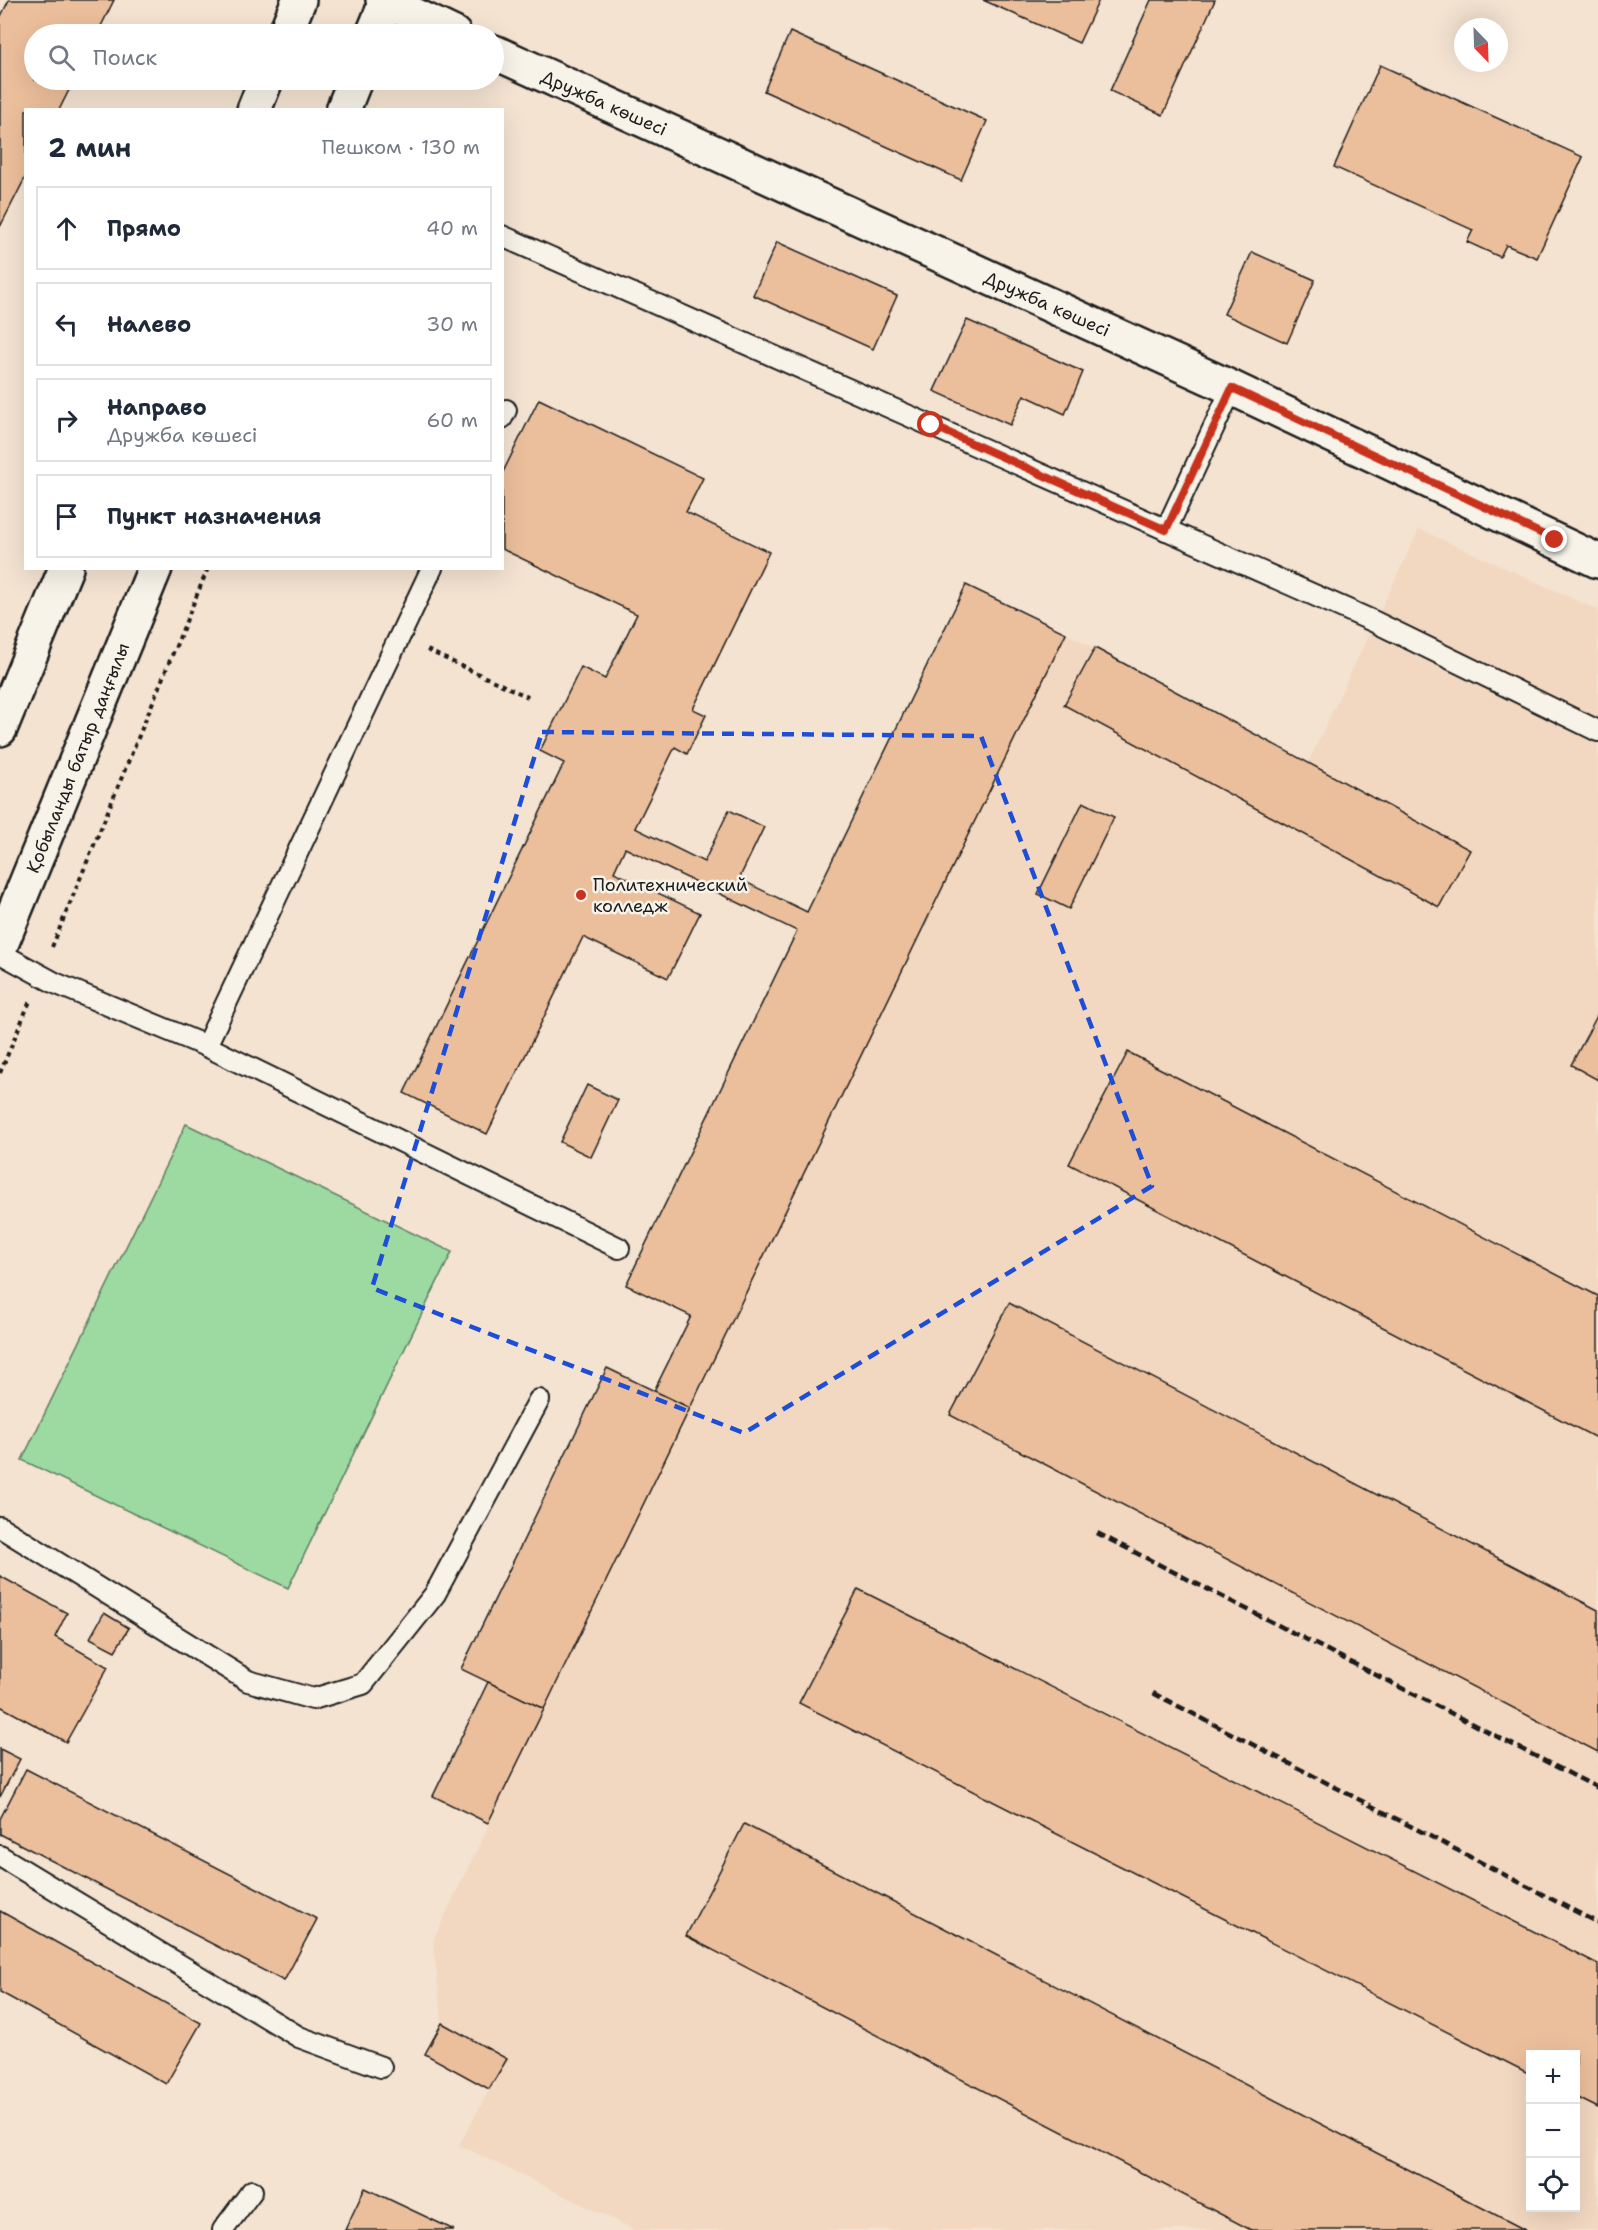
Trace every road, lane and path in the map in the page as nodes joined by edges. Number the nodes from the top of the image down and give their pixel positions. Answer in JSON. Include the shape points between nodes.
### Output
{"nodes":[{"id":1,"x":299,"y":0,"type":"edge"},
{"id":2,"x":385,"y":1,"type":"edge"},
{"id":3,"x":289,"y":24,"type":"edge"},
{"id":4,"x":377,"y":24,"type":"edge"},
{"id":5,"x":433,"y":24,"type":"edge"},
{"id":6,"x":504,"y":57,"type":"edge"},
{"id":7,"x":262,"y":90,"type":"edge"},
{"id":8,"x":351,"y":90,"type":"edge"},
{"id":9,"x":255,"y":108,"type":"edge"},
{"id":10,"x":344,"y":108,"type":"edge"},
{"id":11,"x":504,"y":237,"type":"edge"},
{"id":12,"x":1232,"y":388,"type":"junction"},
{"id":13,"x":1166,"y":530,"type":"junction"},
{"id":14,"x":1598,"y":561,"type":"edge"},
{"id":15,"x":65,"y":570,"type":"edge"},
{"id":16,"x":154,"y":570,"type":"edge"},
{"id":17,"x":207,"y":570,"type":"edge"},
{"id":18,"x":431,"y":570,"type":"edge"},
{"id":19,"x":399,"y":637,"type":"junction"},
{"id":20,"x":528,"y":697,"type":"dead end"},
{"id":21,"x":0,"y":729,"type":"edge"},
{"id":22,"x":1598,"y":731,"type":"edge"},
{"id":23,"x":0,"y":947,"type":"edge"},
{"id":24,"x":0,"y":953,"type":"edge"},
{"id":25,"x":40,"y":975,"type":"junction"},
{"id":26,"x":206,"y":1046,"type":"junction"},
{"id":27,"x":0,"y":1073,"type":"edge"},
{"id":28,"x":619,"y":1248,"type":"dead end"},
{"id":29,"x":539,"y":1400,"type":"dead end"},
{"id":30,"x":0,"y":1527,"type":"edge"},
{"id":31,"x":0,"y":1856,"type":"edge"},
{"id":32,"x":381,"y":2067,"type":"dead end"},
{"id":33,"x":252,"y":2192,"type":"dead end"},
{"id":34,"x":222,"y":2230,"type":"edge"}],
"edges":[{"from":1,"to":3,"type":"street"},
{"from":2,"to":4,"type":"street"},
{"from":2,"to":5,"type":"street"},
{"from":6,"to":12,"type":"street","name":"Дружба көшесі"},
{"from":7,"to":9,"type":"street"},
{"from":8,"to":10,"type":"street"},
{"from":11,"to":13,"type":"lane"},
{"from":12,"to":13,"type":"lane"},
{"from":12,"to":14,"type":"street","name":"Дружба көшесі"},
{"from":13,"to":22,"type":"lane","via":[[1375,622]]},
{"from":15,"to":21,"type":"street"},
{"from":16,"to":23,"type":"street","name":"Қобыланды батыр даңғылы"},
{"from":17,"to":25,"type":"path"},
{"from":18,"to":19,"type":"lane"},
{"from":19,"to":20,"type":"path"},
{"from":19,"to":26,"type":"lane"},
{"from":24,"to":25,"type":"lane"},
{"from":25,"to":26,"type":"lane"},
{"from":25,"to":27,"type":"path"},
{"from":26,"to":28,"type":"lane"},
{"from":29,"to":30,"type":"lane","via":[[435,1594],[363,1684],[313,1699],[248,1681]]},
{"from":31,"to":32,"type":"lane","via":[[299,2037]]},
{"from":33,"to":34,"type":"lane"}]}
